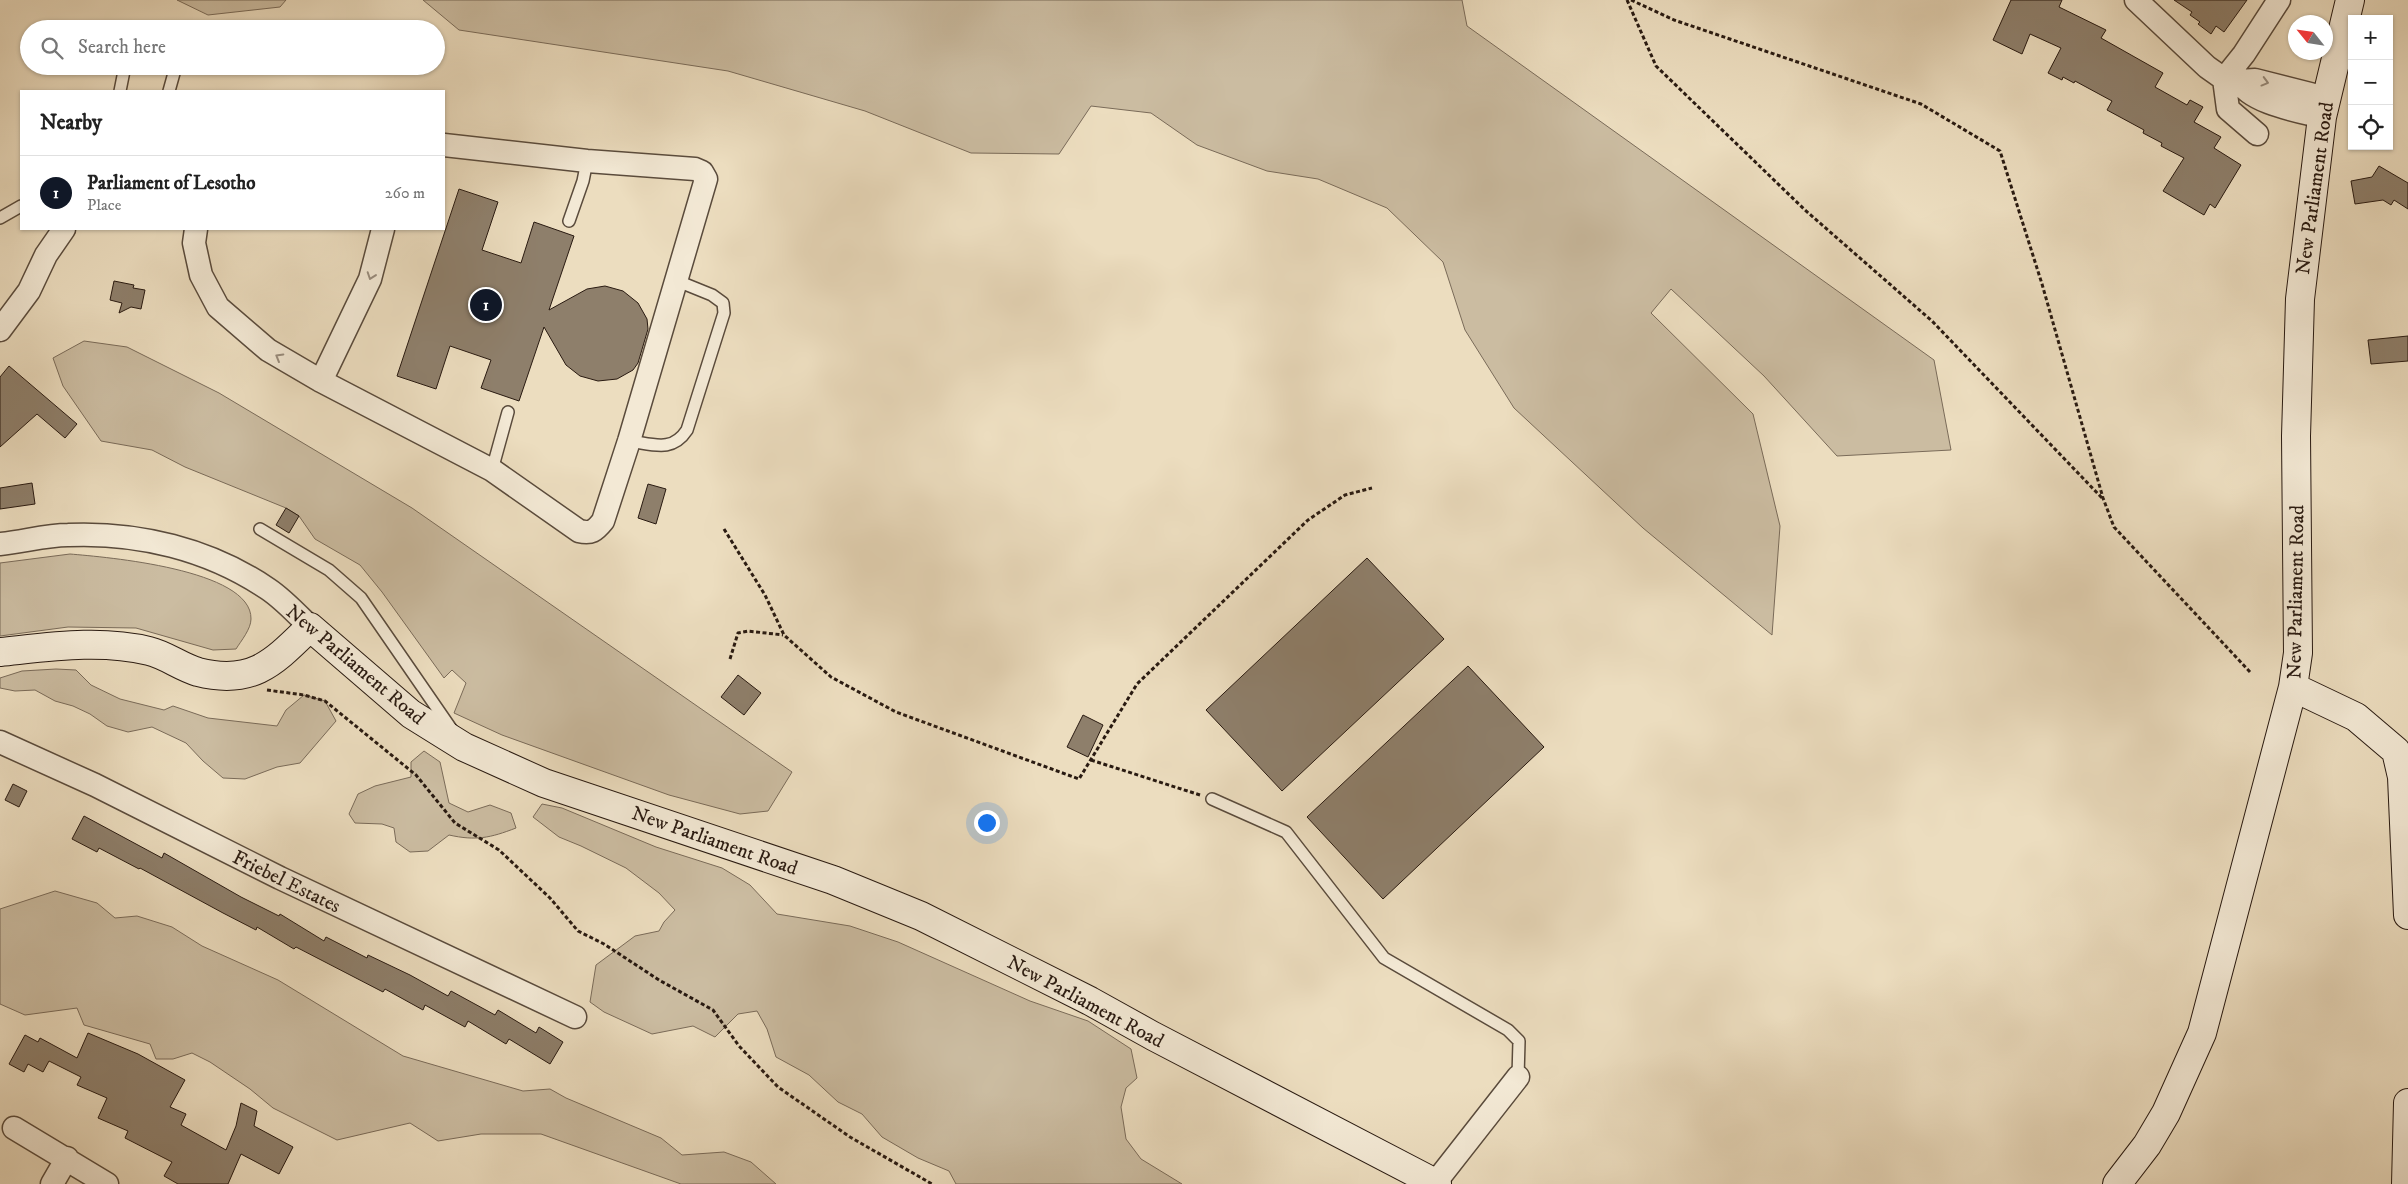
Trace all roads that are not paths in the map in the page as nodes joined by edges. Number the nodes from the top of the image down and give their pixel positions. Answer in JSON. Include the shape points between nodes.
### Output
{"nodes":[{"id":1,"x":2136,"y":0,"type":"edge"},
{"id":2,"x":2279,"y":0,"type":"edge"},
{"id":3,"x":2350,"y":0,"type":"edge"},
{"id":4,"x":123,"y":75,"type":"edge"},
{"id":5,"x":173,"y":75,"type":"edge"},
{"id":6,"x":2231,"y":80,"type":"junction"},
{"id":7,"x":120,"y":90,"type":"edge"},
{"id":8,"x":169,"y":90,"type":"edge"},
{"id":9,"x":2324,"y":107,"type":"junction"},
{"id":10,"x":2257,"y":134,"type":"dead end"},
{"id":11,"x":445,"y":145,"type":"edge"},
{"id":12,"x":588,"y":161,"type":"junction"},
{"id":13,"x":20,"y":207,"type":"edge"},
{"id":14,"x":0,"y":218,"type":"edge"},
{"id":15,"x":569,"y":221,"type":"dead end"},
{"id":16,"x":63,"y":230,"type":"edge"},
{"id":17,"x":196,"y":230,"type":"edge"},
{"id":18,"x":383,"y":230,"type":"edge"},
{"id":19,"x":675,"y":280,"type":"junction"},
{"id":20,"x":0,"y":330,"type":"edge"},
{"id":21,"x":321,"y":381,"type":"junction"},
{"id":22,"x":508,"y":412,"type":"dead end"},
{"id":23,"x":629,"y":441,"type":"junction"},
{"id":24,"x":492,"y":470,"type":"junction"},
{"id":25,"x":260,"y":528,"type":"dead end"},
{"id":26,"x":0,"y":544,"type":"edge"},
{"id":27,"x":310,"y":627,"type":"junction"},
{"id":28,"x":0,"y":652,"type":"edge"},
{"id":29,"x":2293,"y":687,"type":"junction"},
{"id":30,"x":0,"y":742,"type":"edge"},
{"id":31,"x":464,"y":747,"type":"junction"},
{"id":32,"x":2402,"y":748,"type":"edge"},
{"id":33,"x":1212,"y":799,"type":"road end"},
{"id":34,"x":2408,"y":914,"type":"edge"},
{"id":35,"x":575,"y":1017,"type":"dead end"},
{"id":36,"x":1518,"y":1077,"type":"joint"},
{"id":37,"x":2408,"y":1103,"type":"edge"},
{"id":38,"x":14,"y":1128,"type":"dead end"},
{"id":39,"x":66,"y":1158,"type":"junction"},
{"id":40,"x":52,"y":1184,"type":"edge"},
{"id":41,"x":107,"y":1184,"type":"edge"},
{"id":42,"x":1436,"y":1184,"type":"edge"},
{"id":43,"x":2117,"y":1184,"type":"edge"},
{"id":44,"x":2406,"y":1184,"type":"edge"}],
"edges":[{"from":1,"to":6,"type":"street","via":[[2207,67]]},
{"from":2,"to":6,"type":"street"},
{"from":3,"to":9,"type":"street","name":"New Parliament Road"},
{"from":4,"to":7,"type":"lane"},
{"from":5,"to":8,"type":"lane"},
{"from":6,"to":9,"type":"street","via":[[2255,80]]},
{"from":6,"to":10,"type":"street","via":[[2228,109]]},
{"from":9,"to":29,"type":"street","name":"New Parliament Road","via":[[2300,299],[2296,436],[2298,653]]},
{"from":11,"to":12,"type":"street"},
{"from":12,"to":15,"type":"lane"},
{"from":12,"to":19,"type":"street","via":[[702,172],[706,187]]},
{"from":13,"to":14,"type":"lane"},
{"from":16,"to":20,"type":"street","via":[[46,255],[29,290]]},
{"from":21,"to":17,"type":"street","one_way":true,"via":[[268,350],[218,307],[201,275],[194,243]]},
{"from":18,"to":21,"type":"street","one_way":true,"via":[[370,279]]},
{"from":19,"to":23,"type":"street"},
{"from":19,"to":23,"type":"lane","via":[[712,295],[723,303],[724,314],[687,430],[680,440],[669,446]]},
{"from":21,"to":24,"type":"street"},
{"from":22,"to":24,"type":"lane"},
{"from":23,"to":24,"type":"street","via":[[603,521],[588,534]]},
{"from":25,"to":31,"type":"lane","via":[[329,570],[360,598]]},
{"from":26,"to":27,"type":"street","name":"New Parliament Road","via":[[66,534],[111,534],[188,550],[230,565],[270,590]]},
{"from":27,"to":28,"type":"street","via":[[274,662],[252,673],[227,677],[197,672],[150,651],[116,647],[72,645]]},
{"from":27,"to":31,"type":"street","name":"New Parliament Road","via":[[411,714]]},
{"from":29,"to":32,"type":"street","via":[[2356,717]]},
{"from":29,"to":43,"type":"street","name":"New Parliament Road","via":[[2202,1033],[2166,1112],[2147,1145]]},
{"from":30,"to":35,"type":"street","name":"Friebel Estates","via":[[95,784],[280,878]]},
{"from":31,"to":42,"type":"street","name":"New Parliament Road","via":[[544,783],[833,880],[920,916],[1073,992]]},
{"from":32,"to":34,"type":"street"},
{"from":33,"to":36,"type":"lane","via":[[1286,832],[1384,958],[1508,1030],[1519,1041]]},
{"from":36,"to":42,"type":"street"},
{"from":37,"to":44,"type":"street"},
{"from":38,"to":39,"type":"street"},
{"from":39,"to":40,"type":"street"},
{"from":39,"to":41,"type":"street"}]}
